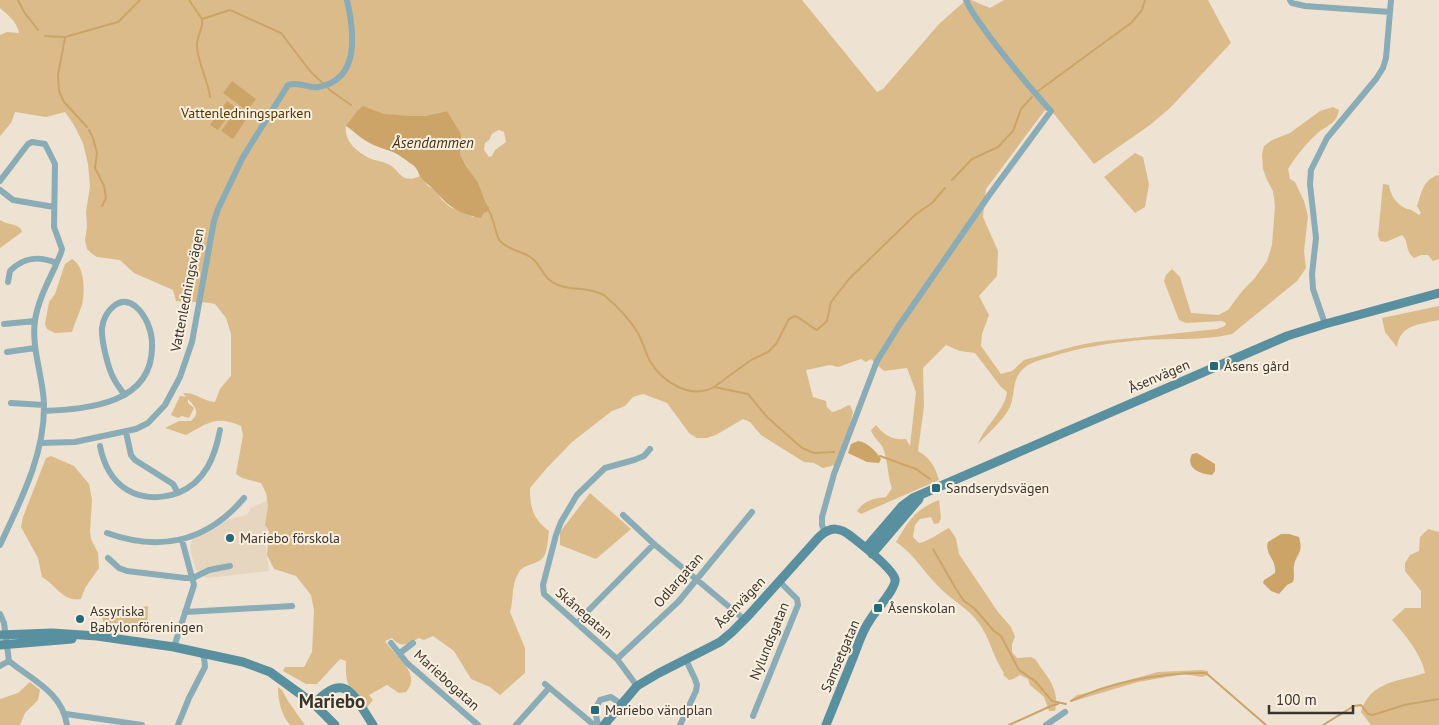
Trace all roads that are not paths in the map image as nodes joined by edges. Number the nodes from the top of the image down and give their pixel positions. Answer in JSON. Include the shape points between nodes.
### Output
{"nodes":[{"id":1,"x":348,"y":0,"type":"edge"},
{"id":2,"x":966,"y":0,"type":"edge"},
{"id":3,"x":1290,"y":0,"type":"edge"},
{"id":4,"x":1391,"y":0,"type":"edge"},
{"id":5,"x":1390,"y":12,"type":"junction"},
{"id":6,"x":0,"y":181,"type":"edge"},
{"id":7,"x":0,"y":190,"type":"edge"},
{"id":8,"x":54,"y":206,"type":"junction"},
{"id":9,"x":56,"y":263,"type":"junction"},
{"id":10,"x":8,"y":282,"type":"dead end"},
{"id":11,"x":1439,"y":294,"type":"edge"},
{"id":12,"x":35,"y":321,"type":"junction"},
{"id":13,"x":4,"y":324,"type":"dead end"},
{"id":14,"x":1325,"y":324,"type":"junction"},
{"id":15,"x":35,"y":348,"type":"junction"},
{"id":16,"x":8,"y":352,"type":"dead end"},
{"id":17,"x":125,"y":395,"type":"junction"},
{"id":18,"x":11,"y":403,"type":"dead end"},
{"id":19,"x":44,"y":408,"type":"junction"},
{"id":20,"x":220,"y":430,"type":"dead end"},
{"id":21,"x":126,"y":432,"type":"junction"},
{"id":22,"x":40,"y":443,"type":"junction"},
{"id":23,"x":100,"y":446,"type":"dead end"},
{"id":24,"x":650,"y":449,"type":"dead end"},
{"id":25,"x":178,"y":493,"type":"junction"},
{"id":26,"x":244,"y":498,"type":"dead end"},
{"id":27,"x":752,"y":512,"type":"dead end"},
{"id":28,"x":623,"y":515,"type":"dead end"},
{"id":29,"x":825,"y":532,"type":"junction"},
{"id":30,"x":107,"y":533,"type":"dead end"},
{"id":31,"x":182,"y":540,"type":"junction"},
{"id":32,"x":654,"y":544,"type":"junction"},
{"id":33,"x":0,"y":545,"type":"edge"},
{"id":34,"x":869,"y":551,"type":"junction"},
{"id":35,"x":108,"y":558,"type":"dead end"},
{"id":36,"x":230,"y":566,"type":"dead end"},
{"id":37,"x":193,"y":578,"type":"junction"},
{"id":38,"x":696,"y":579,"type":"junction"},
{"id":39,"x":780,"y":581,"type":"junction"},
{"id":40,"x":292,"y":606,"type":"dead end"},
{"id":41,"x":185,"y":612,"type":"junction"},
{"id":42,"x":0,"y":614,"type":"edge"},
{"id":43,"x":745,"y":620,"type":"junction"},
{"id":44,"x":578,"y":624,"type":"junction"},
{"id":45,"x":3,"y":640,"type":"edge"},
{"id":46,"x":391,"y":643,"type":"dead end"},
{"id":47,"x":413,"y":643,"type":"dead end"},
{"id":48,"x":174,"y":647,"type":"junction"},
{"id":49,"x":200,"y":653,"type":"junction"},
{"id":50,"x":400,"y":653,"type":"junction"},
{"id":51,"x":617,"y":658,"type":"junction"},
{"id":52,"x":686,"y":660,"type":"junction"},
{"id":53,"x":9,"y":661,"type":"junction"},
{"id":54,"x":0,"y":666,"type":"edge"},
{"id":55,"x":637,"y":686,"type":"junction"},
{"id":56,"x":314,"y":704,"type":"junction"},
{"id":57,"x":621,"y":704,"type":"junction"},
{"id":58,"x":1065,"y":712,"type":"dead end"},
{"id":59,"x":66,"y":714,"type":"junction"},
{"id":60,"x":753,"y":716,"type":"dead end"},
{"id":61,"x":67,"y":725,"type":"edge"},
{"id":62,"x":142,"y":725,"type":"edge"},
{"id":63,"x":178,"y":725,"type":"edge"},
{"id":64,"x":335,"y":725,"type":"edge"},
{"id":65,"x":374,"y":725,"type":"edge"},
{"id":66,"x":478,"y":725,"type":"edge"},
{"id":67,"x":516,"y":725,"type":"edge"},
{"id":68,"x":594,"y":725,"type":"edge"},
{"id":69,"x":598,"y":725,"type":"edge"},
{"id":70,"x":604,"y":725,"type":"edge"},
{"id":71,"x":680,"y":725,"type":"edge"},
{"id":72,"x":826,"y":725,"type":"edge"},
{"id":73,"x":1046,"y":725,"type":"edge"}],
"edges":[{"from":1,"to":21,"type":"street","name":"Vattenledningsvägen","via":[[351,60],[342,75],[328,84],[320,87],[297,83],[288,85],[243,157],[214,221],[192,342],[180,377],[153,418]]},
{"from":2,"to":29,"type":"street","via":[[1012,66],[1051,111],[990,194],[877,361],[834,474],[822,516]]},
{"from":3,"to":5,"type":"street","via":[[1305,6]]},
{"from":4,"to":5,"type":"street"},
{"from":5,"to":14,"type":"street","via":[[1386,58],[1382,68],[1327,138],[1312,170],[1310,184],[1316,238],[1313,289]]},
{"from":6,"to":8,"type":"street","via":[[28,144],[45,144],[55,164]]},
{"from":7,"to":8,"type":"street","via":[[13,200]]},
{"from":8,"to":9,"type":"street","via":[[54,227],[62,249]]},
{"from":9,"to":10,"type":"street","via":[[40,258],[27,260],[10,271]]},
{"from":9,"to":12,"type":"street"},
{"from":11,"to":14,"type":"street","name":"Åsenvägen"},
{"from":12,"to":13,"type":"street"},
{"from":12,"to":15,"type":"street"},
{"from":14,"to":34,"type":"street","name":"Åsenvägen","via":[[1241,354],[913,498],[902,506]]},
{"from":15,"to":16,"type":"street"},
{"from":15,"to":19,"type":"street"},
{"from":17,"to":17,"type":"street","via":[[146,370],[152,342],[143,315],[134,305],[122,302],[115,304],[105,315],[102,336],[112,378]]},
{"from":17,"to":19,"type":"street","via":[[88,408]]},
{"from":18,"to":19,"type":"street"},
{"from":19,"to":22,"type":"street"},
{"from":20,"to":25,"type":"street","via":[[207,469]]},
{"from":21,"to":22,"type":"street","name":"Vattenledningsvägen","via":[[75,442]]},
{"from":21,"to":25,"type":"street","via":[[135,460],[173,484]]},
{"from":22,"to":33,"type":"street","via":[[31,475]]},
{"from":23,"to":25,"type":"street","via":[[107,469],[128,490],[157,498]]},
{"from":24,"to":44,"type":"street","name":"Skånegatan","via":[[644,456],[605,468],[577,495],[561,522],[543,585],[544,594]]},
{"from":26,"to":31,"type":"street","via":[[218,523]]},
{"from":27,"to":38,"type":"street","name":"Odlargatan"},
{"from":28,"to":32,"type":"street"},
{"from":29,"to":34,"type":"street","via":[[843,530]]},
{"from":29,"to":39,"type":"street","name":"Åsenvägen"},
{"from":30,"to":31,"type":"street","via":[[141,542]]},
{"from":31,"to":37,"type":"street"},
{"from":32,"to":38,"type":"street"},
{"from":32,"to":44,"type":"street"},
{"from":34,"to":72,"type":"street","name":"Samsetgatan","via":[[895,576],[896,582],[866,626]]},
{"from":35,"to":37,"type":"street","via":[[127,571]]},
{"from":36,"to":37,"type":"street","via":[[209,570]]},
{"from":37,"to":41,"type":"street","via":[[194,585]]},
{"from":38,"to":43,"type":"street"},
{"from":38,"to":51,"type":"street","name":"Odlargatan","via":[[678,602]]},
{"from":39,"to":43,"type":"street","name":"Åsenvägen"},
{"from":39,"to":60,"type":"street","name":"Nylundsgatan","via":[[798,598],[798,606]]},
{"from":40,"to":41,"type":"street"},
{"from":41,"to":48,"type":"street"},
{"from":42,"to":45,"type":"street"},
{"from":43,"to":52,"type":"street","name":"Åsenvägen","via":[[720,642]]},
{"from":44,"to":51,"type":"street","name":"Skånegatan"},
{"from":45,"to":48,"type":"street","via":[[97,636]]},
{"from":45,"to":53,"type":"street"},
{"from":46,"to":50,"type":"street","name":"Mariebogatan"},
{"from":47,"to":50,"type":"street","name":"Mariebogatan"},
{"from":48,"to":49,"type":"street"},
{"from":49,"to":56,"type":"street","via":[[243,662],[270,672]]},
{"from":49,"to":63,"type":"street","via":[[205,667]]},
{"from":50,"to":66,"type":"street","name":"Mariebogatan","via":[[407,663]]},
{"from":51,"to":55,"type":"street","name":"Skånegatan"},
{"from":52,"to":55,"type":"street","name":"Åsenvägen"},
{"from":52,"to":71,"type":"street","via":[[697,685]]},
{"from":53,"to":54,"type":"street"},
{"from":53,"to":59,"type":"street","via":[[48,690]]},
{"from":55,"to":57,"type":"street","name":"Åsenvägen"},
{"from":56,"to":64,"type":"street"},
{"from":56,"to":65,"type":"street","via":[[330,689],[343,687],[352,694]]},
{"from":57,"to":69,"type":"street","via":[[611,697],[600,700],[595,710]]},
{"from":57,"to":70,"type":"street","name":"Åsenvägen"},
{"from":58,"to":73,"type":"street"},
{"from":59,"to":61,"type":"street"},
{"from":59,"to":62,"type":"street"},
{"from":67,"to":68,"type":"street","via":[[547,686]]}]}
